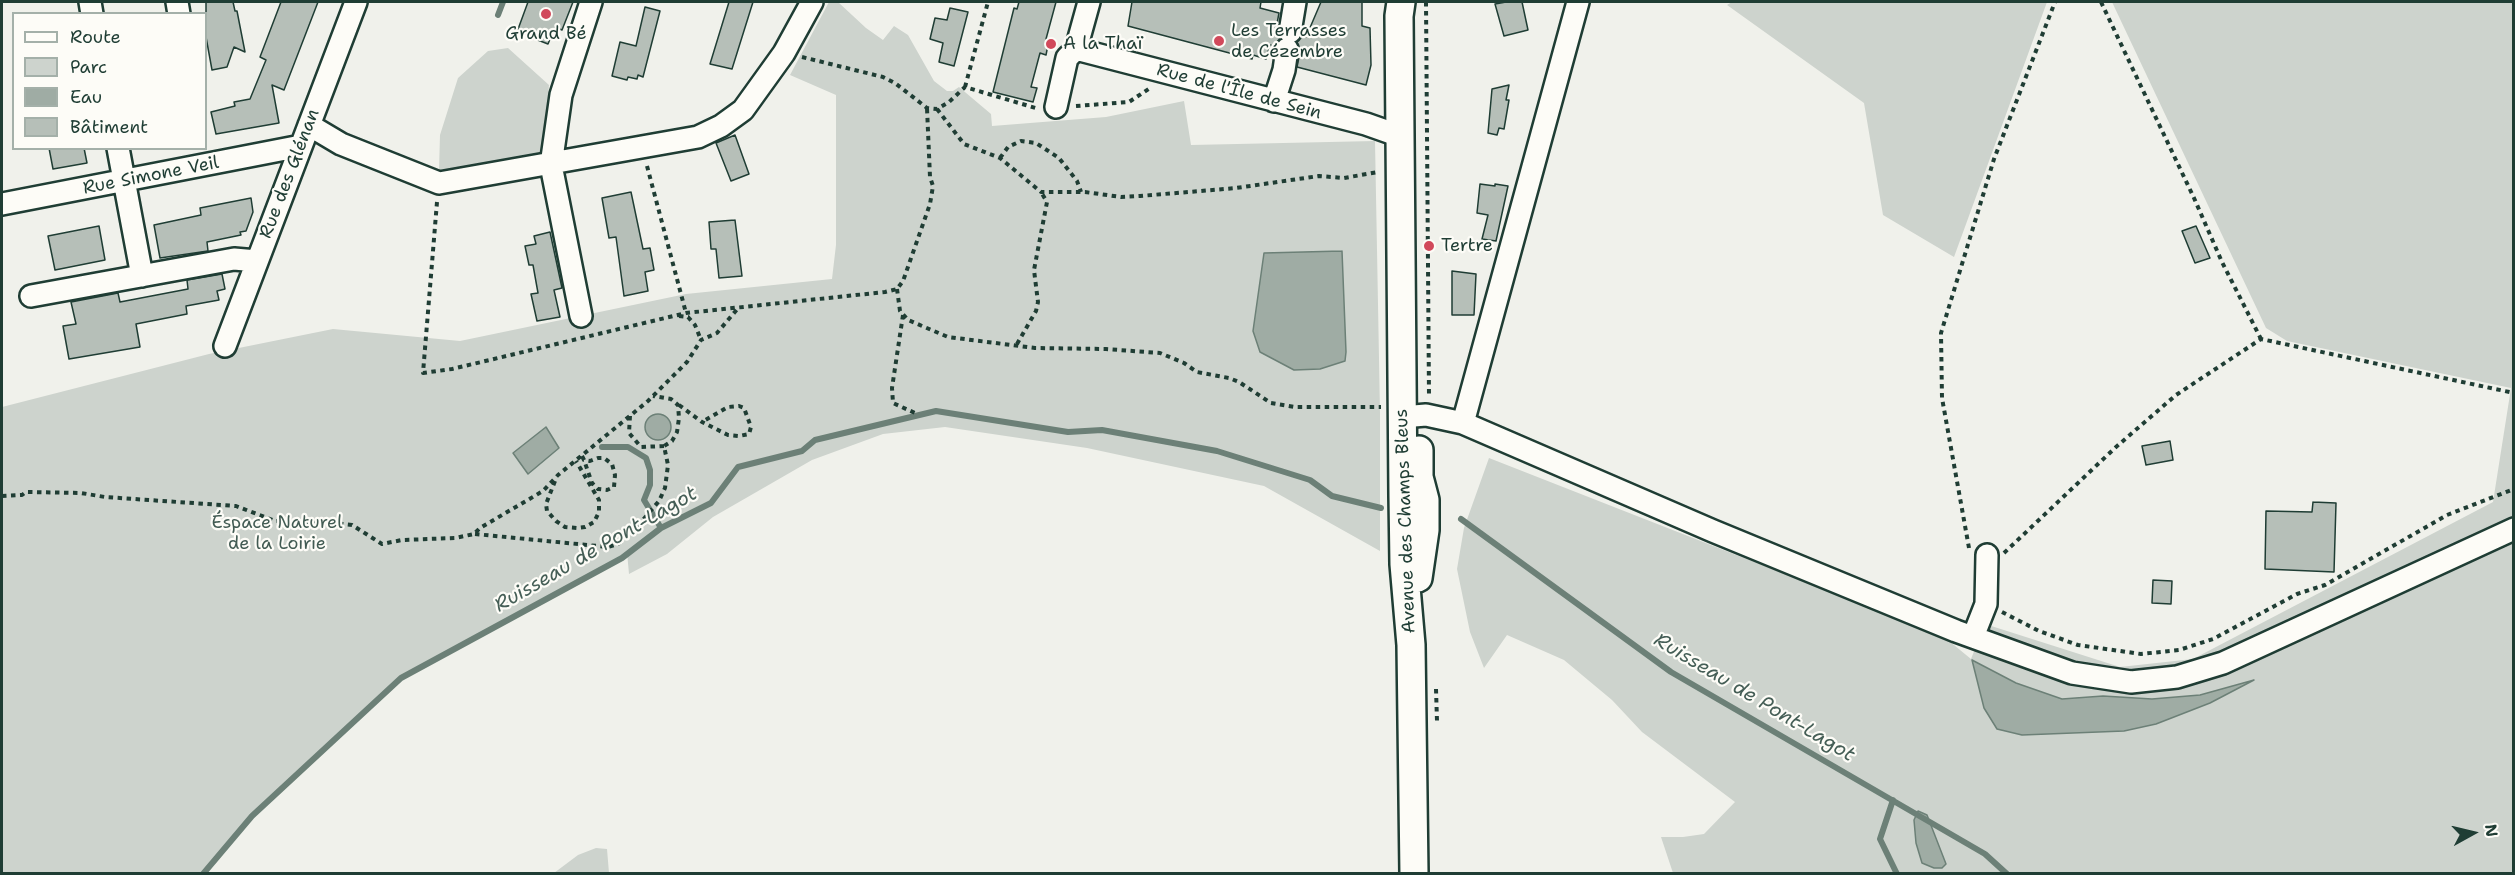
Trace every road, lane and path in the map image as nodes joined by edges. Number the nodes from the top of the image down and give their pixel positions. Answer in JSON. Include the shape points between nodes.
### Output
{"nodes":[{"id":1,"x":356,"y":2,"type":"edge"},
{"id":2,"x":591,"y":2,"type":"edge"},
{"id":3,"x":812,"y":2,"type":"edge"},
{"id":4,"x":988,"y":2,"type":"edge"},
{"id":5,"x":1089,"y":2,"type":"edge"},
{"id":6,"x":1295,"y":2,"type":"edge"},
{"id":7,"x":1401,"y":2,"type":"edge"},
{"id":8,"x":1412,"y":2,"type":"edge"},
{"id":9,"x":1426,"y":2,"type":"edge"},
{"id":10,"x":1578,"y":2,"type":"edge"},
{"id":11,"x":2055,"y":2,"type":"edge"},
{"id":12,"x":2101,"y":2,"type":"edge"},
{"id":13,"x":1076,"y":49,"type":"junction"},
{"id":14,"x":784,"y":53,"type":"junction"},
{"id":15,"x":1154,"y":69,"type":"junction"},
{"id":16,"x":965,"y":87,"type":"junction"},
{"id":17,"x":1274,"y":101,"type":"junction"},
{"id":18,"x":1056,"y":107,"type":"junction"},
{"id":19,"x":927,"y":108,"type":"junction"},
{"id":20,"x":937,"y":109,"type":"junction"},
{"id":21,"x":309,"y":126,"type":"junction"},
{"id":22,"x":1400,"y":136,"type":"junction"},
{"id":23,"x":301,"y":146,"type":"junction"},
{"id":24,"x":642,"y":149,"type":"junction"},
{"id":25,"x":118,"y":150,"type":"edge"},
{"id":26,"x":207,"y":157,"type":"edge"},
{"id":27,"x":1000,"y":158,"type":"junction"},
{"id":28,"x":551,"y":165,"type":"junction"},
{"id":29,"x":1415,"y":169,"type":"junction"},
{"id":30,"x":1381,"y":172,"type":"dead end"},
{"id":31,"x":123,"y":180,"type":"junction"},
{"id":32,"x":439,"y":183,"type":"junction"},
{"id":33,"x":1041,"y":192,"type":"junction"},
{"id":34,"x":1081,"y":192,"type":"junction"},
{"id":35,"x":2,"y":204,"type":"edge"},
{"id":36,"x":257,"y":261,"type":"junction"},
{"id":37,"x":142,"y":276,"type":"junction"},
{"id":38,"x":897,"y":289,"type":"junction"},
{"id":39,"x":31,"y":296,"type":"dead end"},
{"id":40,"x":739,"y":307,"type":"junction"},
{"id":41,"x":686,"y":313,"type":"junction"},
{"id":42,"x":903,"y":315,"type":"junction"},
{"id":43,"x":581,"y":316,"type":"dead end"},
{"id":44,"x":676,"y":316,"type":"junction"},
{"id":45,"x":2261,"y":339,"type":"junction"},
{"id":46,"x":701,"y":340,"type":"junction"},
{"id":47,"x":1017,"y":344,"type":"junction"},
{"id":48,"x":225,"y":346,"type":"dead end"},
{"id":49,"x":2514,"y":393,"type":"edge"},
{"id":50,"x":653,"y":396,"type":"junction"},
{"id":51,"x":678,"y":405,"type":"junction"},
{"id":52,"x":915,"y":412,"type":"dead end"},
{"id":53,"x":630,"y":415,"type":"junction"},
{"id":54,"x":1410,"y":415,"type":"junction"},
{"id":55,"x":702,"y":422,"type":"junction"},
{"id":56,"x":1463,"y":423,"type":"junction"},
{"id":57,"x":664,"y":446,"type":"junction"},
{"id":58,"x":583,"y":458,"type":"junction"},
{"id":59,"x":576,"y":461,"type":"junction"},
{"id":60,"x":558,"y":474,"type":"junction"},
{"id":61,"x":2514,"y":489,"type":"edge"},
{"id":62,"x":2,"y":496,"type":"edge"},
{"id":63,"x":2514,"y":529,"type":"edge"},
{"id":64,"x":474,"y":534,"type":"junction"},
{"id":65,"x":1987,"y":562,"type":"junction"},
{"id":66,"x":1986,"y":604,"type":"junction"},
{"id":67,"x":1973,"y":637,"type":"junction"},
{"id":68,"x":1436,"y":686,"type":"dead end"},
{"id":69,"x":1437,"y":728,"type":"dead end"},
{"id":70,"x":1414,"y":873,"type":"edge"}],
"edges":[{"from":1,"to":21,"type":"street","name":"Rue des Glénan"},
{"from":2,"to":28,"type":"street","via":[[561,95]]},
{"from":3,"to":14,"type":"street"},
{"from":4,"to":16,"type":"path"},
{"from":5,"to":13,"type":"street"},
{"from":6,"to":17,"type":"street","via":[[1284,70]]},
{"from":7,"to":22,"type":"main road","name":"Avenue des Champs Bleus"},
{"from":8,"to":29,"type":"main road","name":"Avenue des Champs Bleus"},
{"from":9,"to":54,"type":"path"},
{"from":10,"to":56,"type":"street"},
{"from":11,"to":65,"type":"path","via":[[1995,159],[1941,333],[1942,398],[1969,548],[1973,558]]},
{"from":12,"to":45,"type":"path"},
{"from":13,"to":15,"type":"street","name":"Rue de l'Île de Sein"},
{"from":13,"to":18,"type":"street","via":[[1067,58]]},
{"from":14,"to":19,"type":"path","via":[[883,77]]},
{"from":14,"to":24,"type":"street","via":[[743,110],[721,126],[698,137]]},
{"from":15,"to":17,"type":"street","name":"Rue de l'Île de Sein"},
{"from":15,"to":18,"type":"path","via":[[1150,89],[1129,102]]},
{"from":16,"to":18,"type":"path","via":[[1040,110]]},
{"from":16,"to":20,"type":"path"},
{"from":17,"to":22,"type":"street","name":"Rue de l'Île de Sein"},
{"from":19,"to":20,"type":"path"},
{"from":19,"to":38,"type":"path","via":[[933,186],[930,204]]},
{"from":20,"to":27,"type":"path","via":[[964,144]]},
{"from":21,"to":23,"type":"street","name":"Rue des Glénan"},
{"from":21,"to":32,"type":"street","via":[[341,144]]},
{"from":22,"to":29,"type":"main road","name":"Avenue des Champs Bleus","via":[[1410,136],[1410,160]]},
{"from":22,"to":54,"type":"main road","name":"Avenue des Champs Bleus"},
{"from":23,"to":26,"type":"street","name":"Rue Simone Veil"},
{"from":23,"to":36,"type":"street","name":"Rue des Glénan"},
{"from":24,"to":28,"type":"street"},
{"from":24,"to":41,"type":"path"},
{"from":25,"to":31,"type":"street"},
{"from":26,"to":31,"type":"street","name":"Rue Simone Veil"},
{"from":27,"to":33,"type":"path"},
{"from":27,"to":34,"type":"path","via":[[1008,147],[1021,141],[1036,143],[1059,158]]},
{"from":28,"to":32,"type":"street"},
{"from":28,"to":43,"type":"street"},
{"from":29,"to":54,"type":"main road","name":"Avenue des Champs Bleus"},
{"from":30,"to":34,"type":"path","via":[[1140,196]]},
{"from":31,"to":35,"type":"street","name":"Rue Simone Veil"},
{"from":31,"to":37,"type":"street"},
{"from":32,"to":44,"type":"path","via":[[423,373]]},
{"from":33,"to":34,"type":"path"},
{"from":33,"to":47,"type":"path","via":[[1047,202],[1034,270],[1038,302]]},
{"from":36,"to":37,"type":"street","via":[[234,259]]},
{"from":36,"to":48,"type":"street","name":"Rue des Glénan"},
{"from":37,"to":39,"type":"street"},
{"from":38,"to":40,"type":"path"},
{"from":38,"to":42,"type":"path"},
{"from":40,"to":41,"type":"path"},
{"from":40,"to":46,"type":"path","via":[[717,333]]},
{"from":41,"to":44,"type":"path"},
{"from":42,"to":47,"type":"path","via":[[948,337]]},
{"from":42,"to":52,"type":"path","via":[[892,404]]},
{"from":44,"to":46,"type":"path","via":[[688,317]]},
{"from":45,"to":49,"type":"path"},
{"from":45,"to":65,"type":"path","via":[[2176,395]]},
{"from":46,"to":50,"type":"path","via":[[687,362]]},
{"from":47,"to":54,"type":"path","via":[[1160,353],[1197,372],[1239,382],[1271,403],[1295,407],[1380,407]]},
{"from":50,"to":51,"type":"path","via":[[671,399]]},
{"from":50,"to":53,"type":"path"},
{"from":51,"to":55,"type":"path"},
{"from":51,"to":57,"type":"path","via":[[677,432]]},
{"from":53,"to":57,"type":"path","via":[[629,433],[641,447]]},
{"from":53,"to":58,"type":"path"},
{"from":54,"to":56,"type":"street"},
{"from":54,"to":70,"type":"main road","name":"Avenue des Champs Bleus","via":[[1404,564],[1411,645]]},
{"from":55,"to":55,"type":"path","via":[[719,432],[739,436],[749,434],[751,427],[744,408],[739,406],[728,407]]},
{"from":56,"to":67,"type":"street"},
{"from":57,"to":64,"type":"path","via":[[668,476],[659,501],[618,544],[608,547]]},
{"from":58,"to":58,"type":"path","via":[[604,458],[612,464],[614,487],[598,489]]},
{"from":58,"to":59,"type":"path"},
{"from":59,"to":60,"type":"path"},
{"from":59,"to":60,"type":"path","via":[[599,500],[594,522],[585,527],[565,526],[547,511],[550,490]]},
{"from":60,"to":64,"type":"path","via":[[543,491]]},
{"from":61,"to":66,"type":"path","via":[[2447,515],[2325,585],[2297,594],[2213,639],[2179,650],[2141,654],[2078,645],[2039,631]]},
{"from":62,"to":64,"type":"path","via":[[26,492],[81,493],[236,506],[275,521],[352,525],[382,544]]},
{"from":63,"to":67,"type":"street","via":[[2223,663],[2177,677],[2131,682],[2072,673]]},
{"from":65,"to":66,"type":"street"},
{"from":66,"to":67,"type":"street"},
{"from":68,"to":69,"type":"path"}]}
